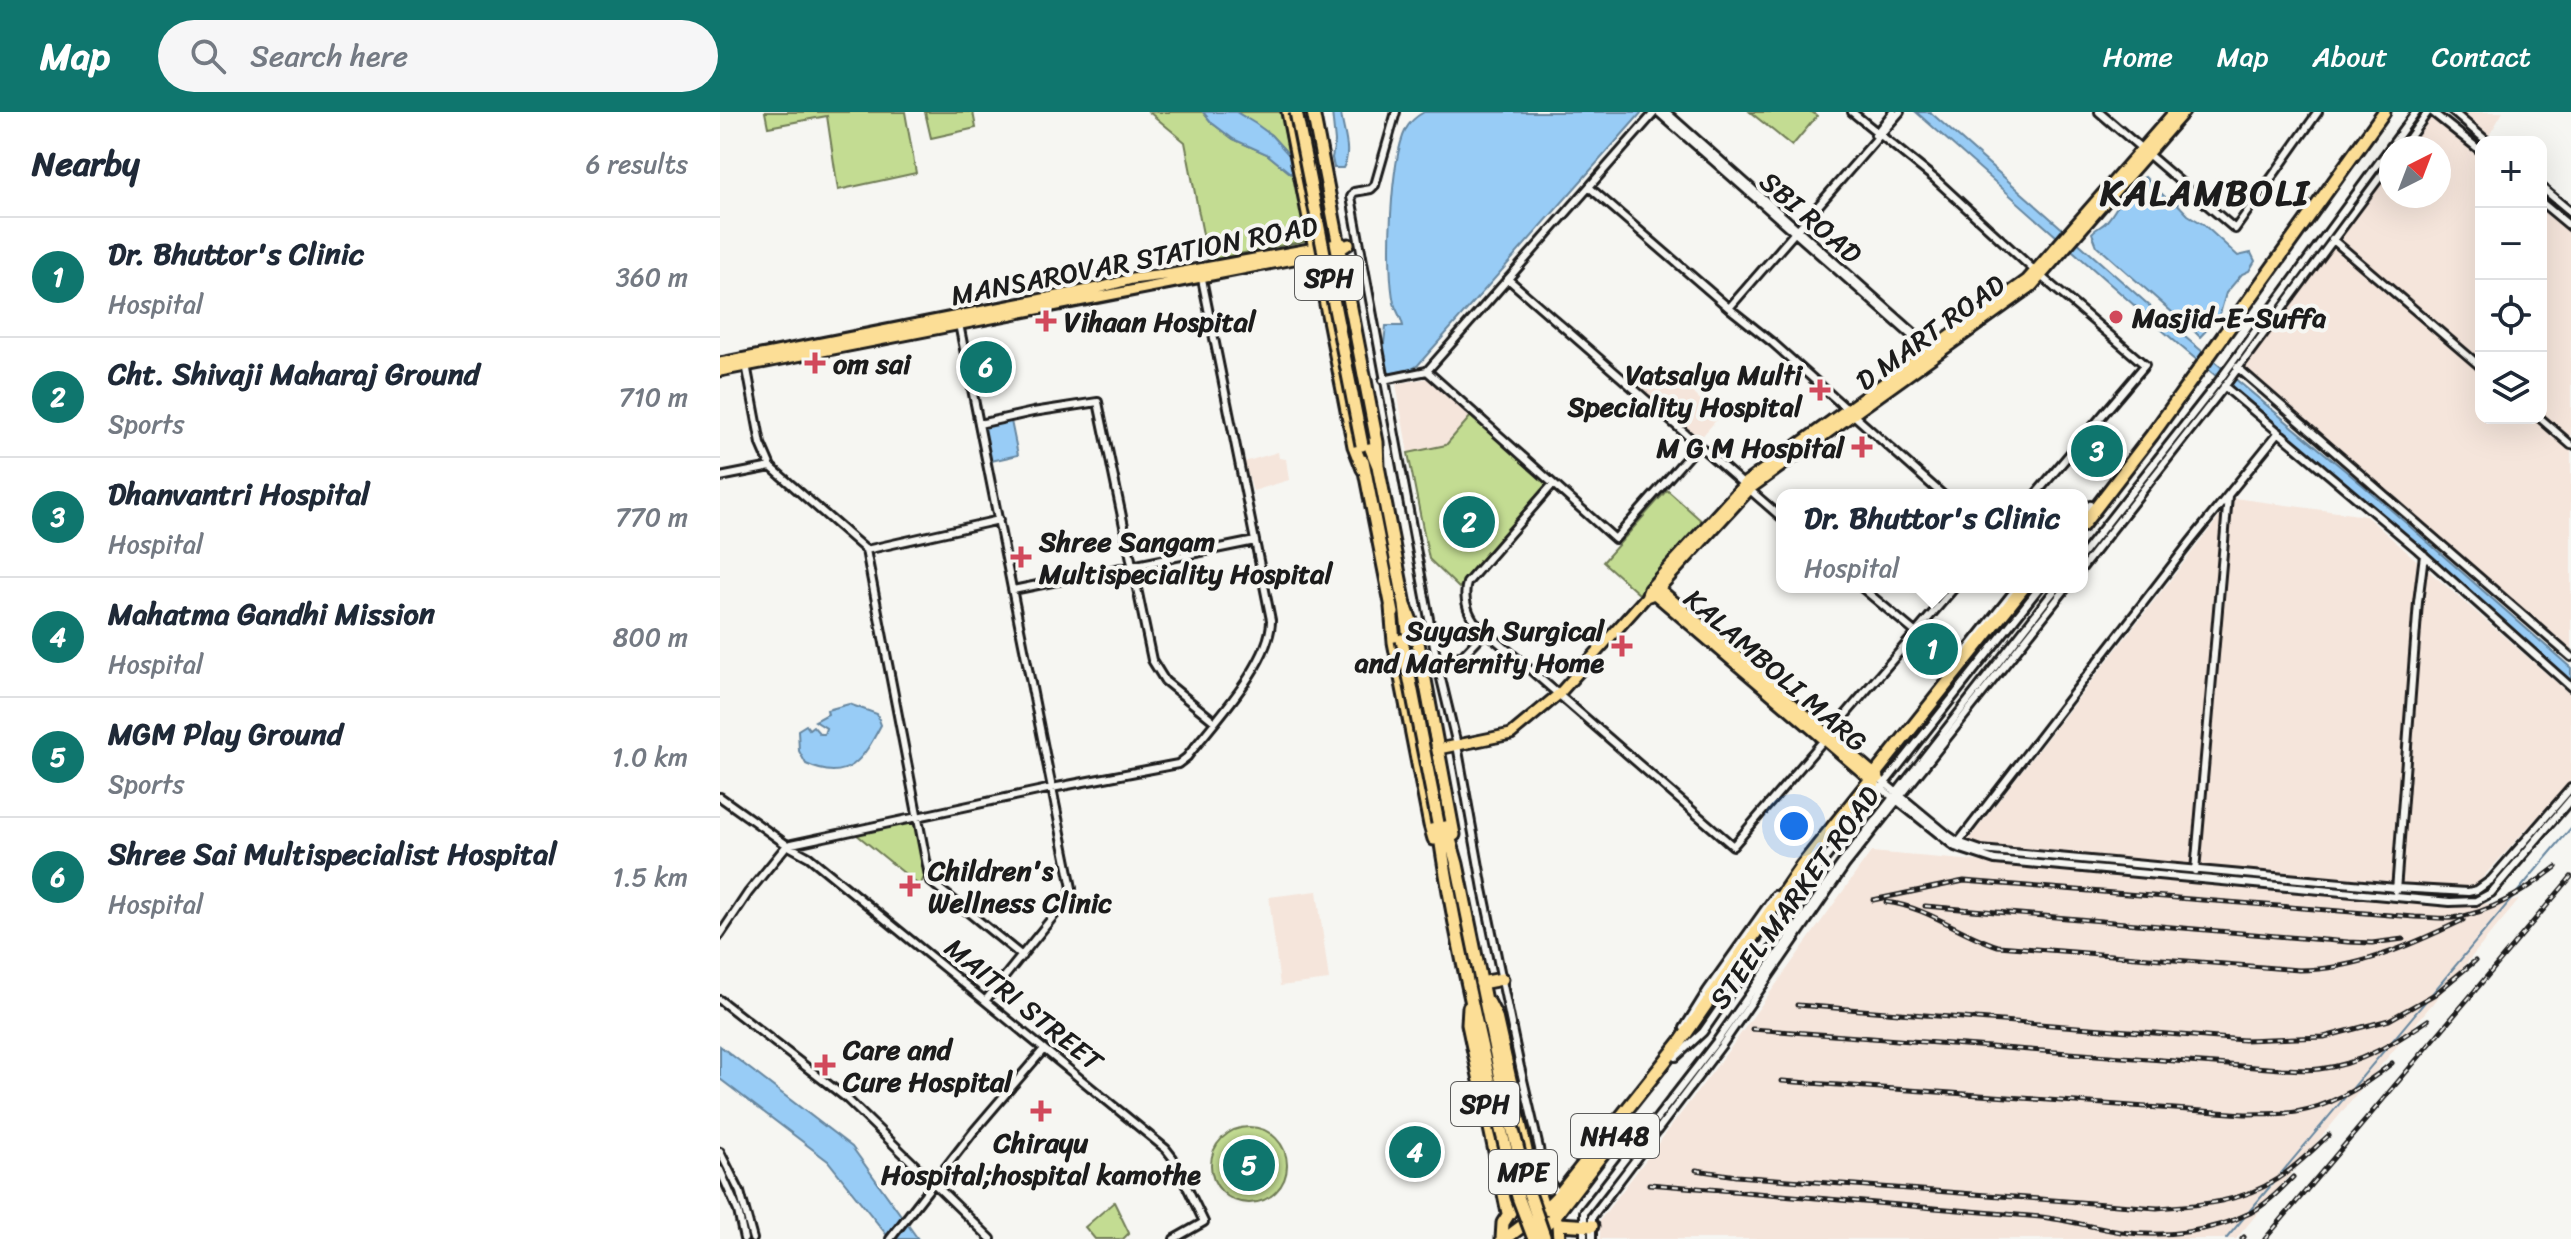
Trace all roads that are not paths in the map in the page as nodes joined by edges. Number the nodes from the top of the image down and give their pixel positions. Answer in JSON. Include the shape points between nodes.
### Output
{"nodes":[{"id":1,"x":1288,"y":112,"type":"edge"},
{"id":2,"x":1296,"y":112,"type":"edge"},
{"id":3,"x":1304,"y":112,"type":"edge"},
{"id":4,"x":1313,"y":112,"type":"edge"},
{"id":5,"x":1396,"y":112,"type":"edge"},
{"id":6,"x":1657,"y":112,"type":"edge"},
{"id":7,"x":1666,"y":112,"type":"edge"},
{"id":8,"x":1852,"y":112,"type":"edge"},
{"id":9,"x":1893,"y":112,"type":"edge"},
{"id":10,"x":1900,"y":112,"type":"edge"},
{"id":11,"x":2099,"y":112,"type":"edge"},
{"id":12,"x":2174,"y":112,"type":"edge"},
{"id":13,"x":2184,"y":112,"type":"edge"},
{"id":14,"x":2318,"y":112,"type":"edge"},
{"id":15,"x":2378,"y":112,"type":"edge"},
{"id":16,"x":2384,"y":112,"type":"edge"},
{"id":17,"x":2416,"y":112,"type":"edge"},
{"id":18,"x":2430,"y":112,"type":"edge"},
{"id":19,"x":2453,"y":112,"type":"edge"},
{"id":20,"x":1877,"y":136,"type":"junction"},
{"id":21,"x":2411,"y":136,"type":"edge"},
{"id":22,"x":2481,"y":136,"type":"edge"},
{"id":23,"x":2475,"y":146,"type":"edge"},
{"id":24,"x":2145,"y":152,"type":"junction"},
{"id":25,"x":2379,"y":178,"type":"edge"},
{"id":26,"x":1589,"y":187,"type":"junction"},
{"id":27,"x":2547,"y":192,"type":"edge"},
{"id":28,"x":2547,"y":207,"type":"edge"},
{"id":29,"x":2571,"y":212,"type":"edge"},
{"id":30,"x":2571,"y":227,"type":"edge"},
{"id":31,"x":1796,"y":230,"type":"junction"},
{"id":32,"x":2327,"y":234,"type":"junction"},
{"id":33,"x":2334,"y":240,"type":"junction"},
{"id":34,"x":1347,"y":244,"type":"junction"},
{"id":35,"x":1316,"y":250,"type":"junction"},
{"id":36,"x":1200,"y":273,"type":"junction"},
{"id":37,"x":2038,"y":274,"type":"junction"},
{"id":38,"x":1508,"y":279,"type":"junction"},
{"id":39,"x":1729,"y":308,"type":"junction"},
{"id":40,"x":958,"y":320,"type":"junction"},
{"id":41,"x":2214,"y":345,"type":"junction"},
{"id":42,"x":1933,"y":352,"type":"junction"},
{"id":43,"x":746,"y":362,"type":"junction"},
{"id":44,"x":2232,"y":362,"type":"junction"},
{"id":45,"x":2475,"y":362,"type":"edge"},
{"id":46,"x":720,"y":363,"type":"edge"},
{"id":47,"x":2238,"y":368,"type":"junction"},
{"id":48,"x":720,"y":371,"type":"edge"},
{"id":49,"x":1427,"y":371,"type":"junction"},
{"id":50,"x":1383,"y":380,"type":"junction"},
{"id":51,"x":2218,"y":382,"type":"junction"},
{"id":52,"x":2224,"y":387,"type":"junction"},
{"id":53,"x":1850,"y":412,"type":"junction"},
{"id":54,"x":979,"y":424,"type":"junction"},
{"id":55,"x":2547,"y":424,"type":"edge"},
{"id":56,"x":2279,"y":432,"type":"junction"},
{"id":57,"x":1366,"y":444,"type":"junction"},
{"id":58,"x":1698,"y":445,"type":"junction"},
{"id":59,"x":2571,"y":445,"type":"edge"},
{"id":60,"x":1378,"y":466,"type":"junction"},
{"id":61,"x":771,"y":467,"type":"junction"},
{"id":62,"x":1363,"y":469,"type":"junction"},
{"id":63,"x":720,"y":477,"type":"edge"},
{"id":64,"x":1553,"y":484,"type":"junction"},
{"id":65,"x":1747,"y":488,"type":"junction"},
{"id":66,"x":1936,"y":489,"type":"edge"},
{"id":67,"x":2040,"y":489,"type":"edge"},
{"id":68,"x":2228,"y":494,"type":"junction"},
{"id":69,"x":2088,"y":509,"type":"edge"},
{"id":70,"x":1776,"y":513,"type":"edge"},
{"id":71,"x":999,"y":520,"type":"junction"},
{"id":72,"x":1255,"y":541,"type":"junction"},
{"id":73,"x":2095,"y":544,"type":"junction"},
{"id":74,"x":866,"y":550,"type":"junction"},
{"id":75,"x":2088,"y":550,"type":"edge"},
{"id":76,"x":2424,"y":555,"type":"junction"},
{"id":77,"x":2088,"y":557,"type":"edge"},
{"id":78,"x":1132,"y":566,"type":"junction"},
{"id":79,"x":1013,"y":590,"type":"junction"},
{"id":80,"x":1652,"y":590,"type":"junction"},
{"id":81,"x":1868,"y":593,"type":"edge"},
{"id":82,"x":1950,"y":593,"type":"edge"},
{"id":83,"x":2013,"y":593,"type":"edge"},
{"id":84,"x":2019,"y":593,"type":"edge"},
{"id":85,"x":2028,"y":593,"type":"edge"},
{"id":86,"x":2035,"y":593,"type":"edge"},
{"id":87,"x":2052,"y":593,"type":"edge"},
{"id":88,"x":2062,"y":593,"type":"edge"},
{"id":89,"x":1405,"y":605,"type":"junction"},
{"id":90,"x":1391,"y":607,"type":"junction"},
{"id":91,"x":1486,"y":631,"type":"junction"},
{"id":92,"x":1916,"y":633,"type":"junction"},
{"id":93,"x":1406,"y":640,"type":"junction"},
{"id":94,"x":2571,"y":657,"type":"edge"},
{"id":95,"x":1437,"y":662,"type":"junction"},
{"id":96,"x":2571,"y":687,"type":"edge"},
{"id":97,"x":1559,"y":694,"type":"junction"},
{"id":98,"x":1214,"y":721,"type":"junction"},
{"id":99,"x":1826,"y":737,"type":"junction"},
{"id":100,"x":1457,"y":745,"type":"junction"},
{"id":101,"x":1439,"y":749,"type":"junction"},
{"id":102,"x":1416,"y":754,"type":"junction"},
{"id":103,"x":1875,"y":779,"type":"junction"},
{"id":104,"x":1052,"y":788,"type":"junction"},
{"id":105,"x":2571,"y":788,"type":"edge"},
{"id":106,"x":720,"y":797,"type":"edge"},
{"id":107,"x":1897,"y":797,"type":"junction"},
{"id":108,"x":2571,"y":799,"type":"edge"},
{"id":109,"x":919,"y":816,"type":"junction"},
{"id":110,"x":1441,"y":823,"type":"junction"},
{"id":111,"x":1956,"y":844,"type":"junction"},
{"id":112,"x":787,"y":845,"type":"junction"},
{"id":113,"x":1457,"y":864,"type":"junction"},
{"id":114,"x":1444,"y":866,"type":"junction"},
{"id":115,"x":2196,"y":868,"type":"junction"},
{"id":116,"x":2195,"y":879,"type":"junction"},
{"id":117,"x":2396,"y":888,"type":"junction"},
{"id":118,"x":2395,"y":897,"type":"junction"},
{"id":119,"x":720,"y":935,"type":"edge"},
{"id":120,"x":1022,"y":956,"type":"junction"},
{"id":121,"x":1502,"y":979,"type":"junction"},
{"id":122,"x":1482,"y":987,"type":"junction"},
{"id":123,"x":1469,"y":994,"type":"junction"},
{"id":124,"x":720,"y":1000,"type":"edge"},
{"id":125,"x":985,"y":1001,"type":"junction"},
{"id":126,"x":1044,"y":1049,"type":"junction"},
{"id":127,"x":1674,"y":1055,"type":"junction"},
{"id":128,"x":1500,"y":1104,"type":"junction"},
{"id":129,"x":720,"y":1152,"type":"edge"},
{"id":130,"x":720,"y":1170,"type":"edge"},
{"id":131,"x":934,"y":1184,"type":"junction"},
{"id":132,"x":1536,"y":1190,"type":"junction"},
{"id":133,"x":1560,"y":1190,"type":"junction"},
{"id":134,"x":1508,"y":1213,"type":"junction"},
{"id":135,"x":1550,"y":1213,"type":"junction"},
{"id":136,"x":1590,"y":1230,"type":"edge"},
{"id":137,"x":1501,"y":1237,"type":"edge"},
{"id":138,"x":744,"y":1239,"type":"edge"},
{"id":139,"x":753,"y":1239,"type":"edge"},
{"id":140,"x":890,"y":1239,"type":"edge"},
{"id":141,"x":991,"y":1239,"type":"edge"},
{"id":142,"x":1174,"y":1239,"type":"edge"},
{"id":143,"x":1531,"y":1239,"type":"edge"},
{"id":144,"x":1545,"y":1239,"type":"edge"},
{"id":145,"x":1559,"y":1239,"type":"edge"},
{"id":146,"x":1584,"y":1239,"type":"edge"}],
"edges":[{"from":1,"to":35,"type":"highway"},
{"from":2,"to":57,"type":"highway","number":"SPH","bridge":true},
{"from":3,"to":57,"type":"highway","number":"SPH"},
{"from":4,"to":34,"type":"highway"},
{"from":5,"to":34,"type":"street","via":[[1375,185],[1352,193]]},
{"from":6,"to":26,"type":"street"},
{"from":6,"to":31,"type":"street","name":"SBI ROAD"},
{"from":7,"to":31,"type":"street","name":"SBI ROAD"},
{"from":8,"to":20,"type":"street"},
{"from":9,"to":20,"type":"street"},
{"from":10,"to":20,"type":"street"},
{"from":11,"to":24,"type":"street"},
{"from":12,"to":24,"type":"main road","name":"D MART ROAD"},
{"from":13,"to":24,"type":"main road","name":"D MART ROAD"},
{"from":14,"to":24,"type":"street","via":[[2235,229]]},
{"from":15,"to":41,"type":"highway"},
{"from":16,"to":41,"type":"highway"},
{"from":17,"to":32,"type":"street"},
{"from":18,"to":21,"type":"street"},
{"from":18,"to":23,"type":"street"},
{"from":19,"to":22,"type":"street"},
{"from":20,"to":31,"type":"street"},
{"from":20,"to":37,"type":"street","via":[[1935,179]]},
{"from":24,"to":37,"type":"main road","name":"D MART ROAD"},
{"from":25,"to":33,"type":"street"},
{"from":26,"to":38,"type":"street"},
{"from":26,"to":39,"type":"street"},
{"from":27,"to":29,"type":"street"},
{"from":28,"to":30,"type":"street"},
{"from":31,"to":39,"type":"street"},
{"from":31,"to":42,"type":"street","name":"SBI ROAD"},
{"from":32,"to":33,"type":"street"},
{"from":32,"to":44,"type":"street"},
{"from":33,"to":45,"type":"street"},
{"from":33,"to":47,"type":"street"},
{"from":34,"to":35,"type":"main road","name":"MANSAROVAR STATION ROAD"},
{"from":34,"to":50,"type":"street"},
{"from":34,"to":60,"type":"highway"},
{"from":35,"to":36,"type":"main road","name":"MANSAROVAR STATION ROAD"},
{"from":35,"to":62,"type":"highway"},
{"from":36,"to":40,"type":"main road","name":"MANSAROVAR STATION ROAD","via":[[1132,279]]},
{"from":36,"to":72,"type":"street"},
{"from":37,"to":42,"type":"main road","name":"D MART ROAD","via":[[2020,295]]},
{"from":37,"to":67,"type":"street","via":[[2146,367]]},
{"from":38,"to":49,"type":"street"},
{"from":38,"to":58,"type":"street"},
{"from":39,"to":53,"type":"street"},
{"from":40,"to":43,"type":"main road","name":"MANSAROVAR STATION ROAD"},
{"from":40,"to":54,"type":"street"},
{"from":41,"to":69,"type":"highway"},
{"from":42,"to":53,"type":"main road","name":"D MART ROAD"},
{"from":43,"to":46,"type":"main road","name":"MANSAROVAR STATION ROAD"},
{"from":43,"to":48,"type":"main road","name":"MANSAROVAR STATION ROAD"},
{"from":43,"to":61,"type":"street","via":[[761,444]]},
{"from":44,"to":47,"type":"street"},
{"from":44,"to":51,"type":"street"},
{"from":47,"to":52,"type":"street"},
{"from":47,"to":94,"type":"street"},
{"from":49,"to":50,"type":"street"},
{"from":49,"to":64,"type":"street"},
{"from":50,"to":95,"type":"street"},
{"from":51,"to":52,"type":"street"},
{"from":51,"to":73,"type":"street"},
{"from":52,"to":56,"type":"street"},
{"from":52,"to":73,"type":"street"},
{"from":53,"to":65,"type":"main road","name":"D MART ROAD"},
{"from":53,"to":66,"type":"street"},
{"from":54,"to":71,"type":"street"},
{"from":54,"to":78,"type":"street","via":[[1098,402]]},
{"from":55,"to":59,"type":"street"},
{"from":56,"to":68,"type":"street"},
{"from":56,"to":76,"type":"street"},
{"from":57,"to":60,"type":"highway","number":"SPH"},
{"from":57,"to":62,"type":"highway","number":"SPH"},
{"from":58,"to":64,"type":"street","via":[[1615,539]]},
{"from":58,"to":65,"type":"street"},
{"from":60,"to":89,"type":"highway","number":"SPH"},
{"from":61,"to":63,"type":"street"},
{"from":61,"to":74,"type":"street"},
{"from":62,"to":90,"type":"highway","number":"SPH"},
{"from":64,"to":91,"type":"street","via":[[1467,583],[1468,613]]},
{"from":65,"to":70,"type":"street"},
{"from":65,"to":80,"type":"main road","name":"D MART ROAD"},
{"from":68,"to":111,"type":"street"},
{"from":68,"to":115,"type":"street"},
{"from":71,"to":74,"type":"street"},
{"from":71,"to":79,"type":"street"},
{"from":72,"to":78,"type":"street"},
{"from":72,"to":98,"type":"street","via":[[1270,636],[1253,670]]},
{"from":73,"to":75,"type":"street"},
{"from":73,"to":77,"type":"street"},
{"from":74,"to":109,"type":"street"},
{"from":76,"to":96,"type":"street"},
{"from":76,"to":117,"type":"street"},
{"from":78,"to":79,"type":"street"},
{"from":78,"to":98,"type":"street","via":[[1156,668]]},
{"from":79,"to":104,"type":"street"},
{"from":80,"to":97,"type":"main road","name":"D MART ROAD"},
{"from":80,"to":99,"type":"main road","name":"KALAMBOLI MARG"},
{"from":81,"to":92,"type":"street"},
{"from":82,"to":92,"type":"street"},
{"from":83,"to":103,"type":"street"},
{"from":84,"to":103,"type":"highway","number":"NH48"},
{"from":85,"to":103,"type":"highway","number":"NH48"},
{"from":86,"to":103,"type":"street"},
{"from":87,"to":107,"type":"street","name":"STEEL MARKET ROAD"},
{"from":88,"to":107,"type":"street","name":"STEEL MARKET ROAD"},
{"from":89,"to":93,"type":"highway","number":"SPH"},
{"from":89,"to":101,"type":"highway","via":[[1417,637]]},
{"from":90,"to":93,"type":"highway","number":"SPH"},
{"from":90,"to":102,"type":"highway"},
{"from":91,"to":95,"type":"street","via":[[1463,655]]},
{"from":91,"to":97,"type":"street"},
{"from":92,"to":99,"type":"street"},
{"from":93,"to":110,"type":"highway","number":"SPH","bridge":true},
{"from":95,"to":100,"type":"street"},
{"from":97,"to":99,"type":"street","via":[[1733,846]]},
{"from":97,"to":100,"type":"main road","name":"D MART ROAD","via":[[1511,734]]},
{"from":98,"to":104,"type":"street","via":[[1178,764]]},
{"from":99,"to":103,"type":"main road","name":"KALAMBOLI MARG"},
{"from":100,"to":101,"type":"main road","name":"D MART ROAD"},
{"from":100,"to":121,"type":"street"},
{"from":101,"to":102,"type":"main road","name":"D MART ROAD"},
{"from":101,"to":113,"type":"highway"},
{"from":102,"to":114,"type":"highway"},
{"from":103,"to":107,"type":"street"},
{"from":103,"to":127,"type":"highway","number":"NH48"},
{"from":104,"to":109,"type":"street"},
{"from":104,"to":120,"type":"street","via":[[1072,891]]},
{"from":105,"to":117,"type":"street","via":[[2485,886],[2468,892]]},
{"from":106,"to":112,"type":"street","name":"MAITRI STREET"},
{"from":107,"to":111,"type":"street"},
{"from":107,"to":136,"type":"street","name":"STEEL MARKET ROAD","via":[[1841,864],[1716,1042],[1584,1212]]},
{"from":108,"to":118,"type":"street","via":[[2483,898],[2459,902]]},
{"from":109,"to":112,"type":"street"},
{"from":109,"to":120,"type":"street","via":[[930,881]]},
{"from":110,"to":113,"type":"highway","number":"SPH"},
{"from":110,"to":114,"type":"highway","number":"SPH"},
{"from":111,"to":115,"type":"street","via":[[1998,853]]},
{"from":111,"to":116,"type":"street","via":[[1995,860]]},
{"from":112,"to":119,"type":"street"},
{"from":112,"to":125,"type":"street","name":"MAITRI STREET","via":[[809,857]]},
{"from":113,"to":122,"type":"highway","number":"SPH"},
{"from":114,"to":123,"type":"highway","number":"SPH"},
{"from":115,"to":116,"type":"street"},
{"from":115,"to":117,"type":"street"},
{"from":116,"to":118,"type":"street"},
{"from":117,"to":118,"type":"street"},
{"from":120,"to":125,"type":"street"},
{"from":121,"to":122,"type":"highway"},
{"from":121,"to":133,"type":"street","via":[[1542,1171]]},
{"from":122,"to":128,"type":"highway","number":"MPE"},
{"from":122,"to":132,"type":"highway","number":"SPH","via":[[1496,1017]]},
{"from":123,"to":128,"type":"highway","number":"MPE"},
{"from":123,"to":134,"type":"highway","number":"SPH","via":[[1468,1024]]},
{"from":124,"to":131,"type":"street","via":[[846,1098]]},
{"from":125,"to":126,"type":"street","name":"MAITRI STREET"},
{"from":126,"to":131,"type":"street"},
{"from":126,"to":142,"type":"street","name":"MAITRI STREET","via":[[1170,1154],[1204,1222]]},
{"from":127,"to":133,"type":"highway","number":"NH48"},
{"from":127,"to":135,"type":"highway","number":"NH48"},
{"from":128,"to":143,"type":"highway","number":"MPE","bridge":true},
{"from":128,"to":144,"type":"highway","number":"MPE","bridge":true},
{"from":129,"to":139,"type":"street","via":[[740,1192]]},
{"from":130,"to":138,"type":"street"},
{"from":131,"to":140,"type":"street"},
{"from":131,"to":141,"type":"street"},
{"from":132,"to":133,"type":"highway"},
{"from":132,"to":135,"type":"highway","number":"SPH"},
{"from":133,"to":135,"type":"highway","number":"NH48"},
{"from":134,"to":135,"type":"highway","via":[[1524,1204]]},
{"from":134,"to":137,"type":"highway"},
{"from":135,"to":136,"type":"highway"},
{"from":135,"to":137,"type":"highway"},
{"from":135,"to":143,"type":"highway"},
{"from":135,"to":145,"type":"highway"},
{"from":136,"to":146,"type":"street","name":"STEEL MARKET ROAD"}]}
